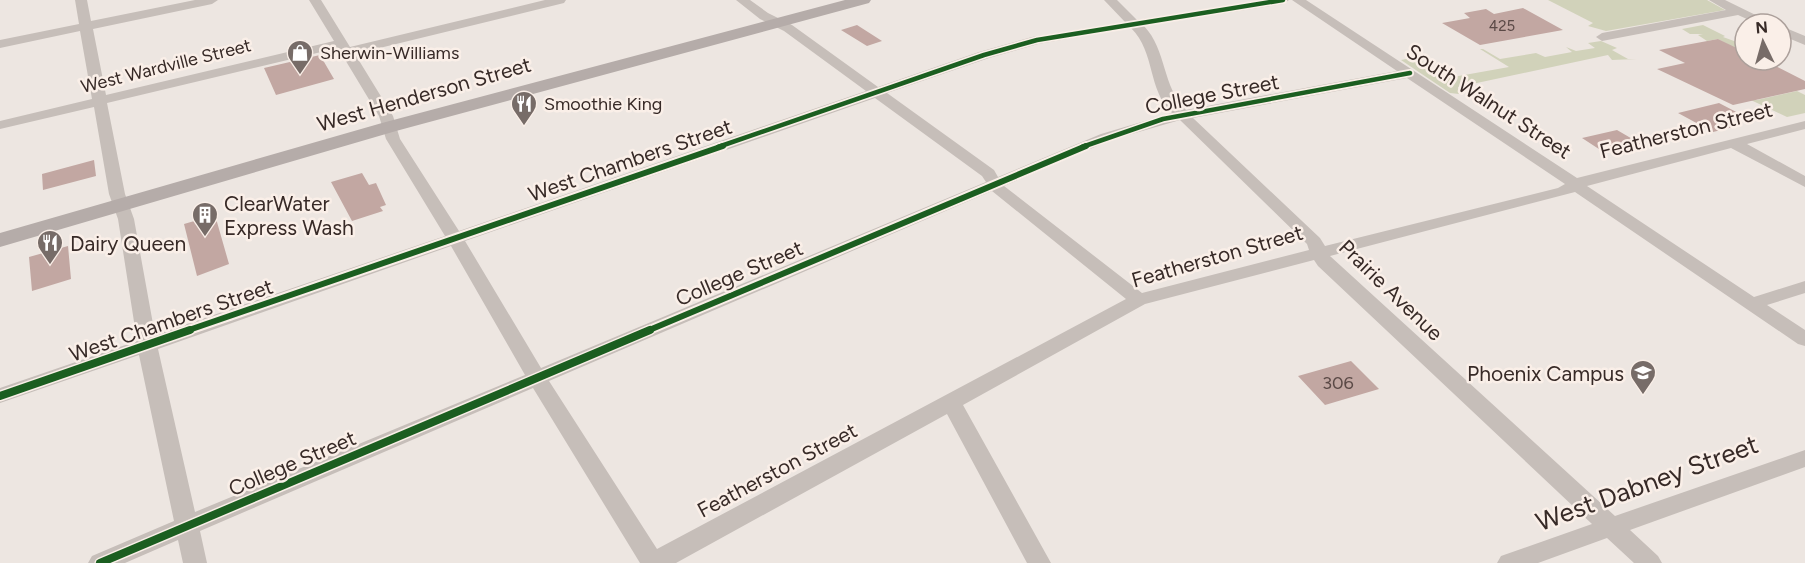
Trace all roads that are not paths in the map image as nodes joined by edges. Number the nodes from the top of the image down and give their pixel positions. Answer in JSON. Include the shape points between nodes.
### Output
{"nodes":[{"id":1,"x":81,"y":0,"type":"edge"},
{"id":2,"x":212,"y":0,"type":"edge"},
{"id":3,"x":315,"y":0,"type":"edge"},
{"id":4,"x":560,"y":0,"type":"edge"},
{"id":5,"x":742,"y":0,"type":"edge"},
{"id":6,"x":863,"y":0,"type":"edge"},
{"id":7,"x":1110,"y":0,"type":"edge"},
{"id":8,"x":1283,"y":0,"type":"edge"},
{"id":9,"x":1298,"y":0,"type":"edge"},
{"id":10,"x":1715,"y":0,"type":"edge"},
{"id":11,"x":1740,"y":11,"type":"joint"},
{"id":12,"x":776,"y":21,"type":"junction"},
{"id":13,"x":1136,"y":24,"type":"junction"},
{"id":14,"x":85,"y":26,"type":"junction"},
{"id":15,"x":1602,"y":37,"type":"dead end"},
{"id":16,"x":0,"y":44,"type":"edge"},
{"id":17,"x":344,"y":48,"type":"junction"},
{"id":18,"x":1410,"y":74,"type":"junction"},
{"id":19,"x":877,"y":91,"type":"junction"},
{"id":20,"x":99,"y":101,"type":"junction"},
{"id":21,"x":1181,"y":115,"type":"junction"},
{"id":22,"x":0,"y":125,"type":"edge"},
{"id":23,"x":1805,"y":125,"type":"edge"},
{"id":24,"x":390,"y":127,"type":"junction"},
{"id":25,"x":1733,"y":143,"type":"junction"},
{"id":26,"x":1805,"y":182,"type":"edge"},
{"id":27,"x":995,"y":183,"type":"junction"},
{"id":28,"x":1576,"y":186,"type":"junction"},
{"id":29,"x":122,"y":206,"type":"junction"},
{"id":30,"x":455,"y":238,"type":"junction"},
{"id":31,"x":0,"y":240,"type":"edge"},
{"id":32,"x":1320,"y":252,"type":"junction"},
{"id":33,"x":1805,"y":287,"type":"edge"},
{"id":34,"x":1139,"y":300,"type":"junction"},
{"id":35,"x":1751,"y":303,"type":"junction"},
{"id":36,"x":1805,"y":339,"type":"edge"},
{"id":37,"x":147,"y":345,"type":"junction"},
{"id":38,"x":536,"y":377,"type":"junction"},
{"id":39,"x":0,"y":396,"type":"edge"},
{"id":40,"x":951,"y":402,"type":"junction"},
{"id":41,"x":1805,"y":458,"type":"edge"},
{"id":42,"x":187,"y":526,"type":"junction"},
{"id":43,"x":1610,"y":526,"type":"junction"},
{"id":44,"x":100,"y":563,"type":"edge"},
{"id":45,"x":195,"y":563,"type":"edge"},
{"id":46,"x":653,"y":563,"type":"edge"},
{"id":47,"x":1039,"y":563,"type":"edge"},
{"id":48,"x":1509,"y":563,"type":"edge"},
{"id":49,"x":1650,"y":563,"type":"edge"}],
"edges":[{"from":1,"to":14,"type":"street"},
{"from":2,"to":14,"type":"street"},
{"from":3,"to":17,"type":"street"},
{"from":4,"to":17,"type":"street","name":"West Wardville Street"},
{"from":5,"to":12,"type":"street"},
{"from":6,"to":12,"type":"main road","name":"West Henderson Street"},
{"from":7,"to":13,"type":"street","name":"Prairie Avenue"},
{"from":8,"to":13,"type":"street","name":"West Chambers Street"},
{"from":9,"to":18,"type":"street","name":"South Walnut Street"},
{"from":10,"to":11,"type":"street"},
{"from":11,"to":15,"type":"street"},
{"from":12,"to":19,"type":"street"},
{"from":12,"to":24,"type":"main road","name":"West Henderson Street"},
{"from":13,"to":19,"type":"street","name":"West Chambers Street","via":[[1037,40]]},
{"from":13,"to":21,"type":"street","name":"Prairie Avenue","via":[[1149,39],[1166,96]]},
{"from":14,"to":16,"type":"street"},
{"from":14,"to":20,"type":"street"},
{"from":17,"to":20,"type":"street","name":"West Wardville Street"},
{"from":17,"to":24,"type":"street"},
{"from":18,"to":21,"type":"street","name":"College Street"},
{"from":18,"to":28,"type":"street","name":"South Walnut Street"},
{"from":19,"to":27,"type":"street","via":[[988,173]]},
{"from":19,"to":30,"type":"street","name":"West Chambers Street"},
{"from":20,"to":22,"type":"street","name":"West Wardville Street"},
{"from":20,"to":29,"type":"street"},
{"from":21,"to":27,"type":"street","name":"College Street","via":[[1122,131]]},
{"from":21,"to":32,"type":"street","name":"Prairie Avenue"},
{"from":23,"to":25,"type":"street","name":"Featherston Street"},
{"from":24,"to":29,"type":"main road","name":"West Henderson Street"},
{"from":24,"to":30,"type":"street","via":[[393,139]]},
{"from":25,"to":26,"type":"street"},
{"from":25,"to":28,"type":"street","name":"Featherston Street","via":[[1586,180]]},
{"from":27,"to":34,"type":"street"},
{"from":27,"to":38,"type":"street","name":"College Street"},
{"from":28,"to":32,"type":"street","name":"Featherston Street"},
{"from":28,"to":35,"type":"street","name":"South Walnut Street"},
{"from":29,"to":31,"type":"main road","name":"West Henderson Street"},
{"from":29,"to":37,"type":"street"},
{"from":30,"to":37,"type":"street","name":"West Chambers Street"},
{"from":30,"to":38,"type":"street"},
{"from":32,"to":34,"type":"street","name":"Featherston Street"},
{"from":32,"to":43,"type":"street","name":"Prairie Avenue","via":[[1324,262]]},
{"from":33,"to":35,"type":"street"},
{"from":34,"to":40,"type":"street","name":"Featherston Street"},
{"from":35,"to":36,"type":"street","name":"South Walnut Street"},
{"from":37,"to":39,"type":"street","name":"West Chambers Street"},
{"from":37,"to":42,"type":"street"},
{"from":38,"to":42,"type":"street","name":"College Street"},
{"from":38,"to":46,"type":"street"},
{"from":40,"to":46,"type":"street","name":"Featherston Street"},
{"from":40,"to":47,"type":"street"},
{"from":41,"to":43,"type":"street","name":"West Dabney Street"},
{"from":42,"to":44,"type":"street","name":"College Street"},
{"from":42,"to":45,"type":"street"},
{"from":43,"to":48,"type":"street","name":"West Dabney Street"},
{"from":43,"to":49,"type":"street","name":"Prairie Avenue"}]}
